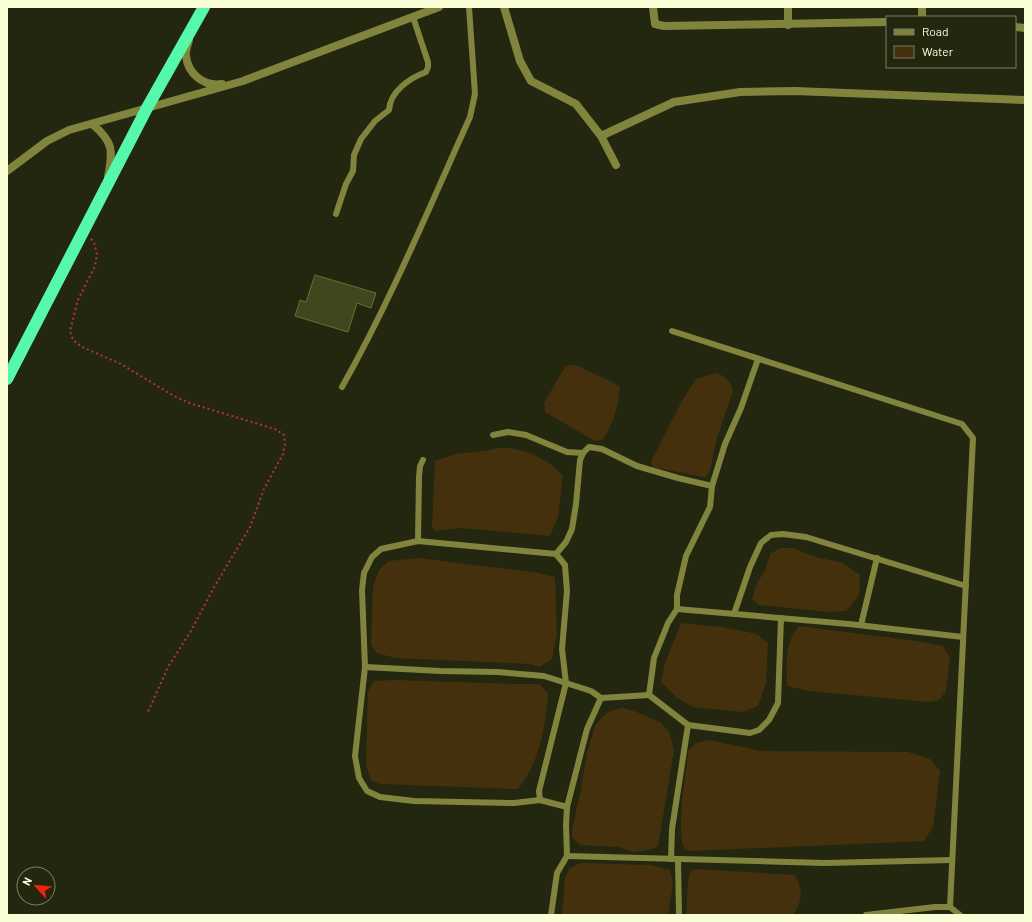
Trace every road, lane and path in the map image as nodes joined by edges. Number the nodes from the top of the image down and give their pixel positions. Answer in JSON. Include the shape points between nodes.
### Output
{"nodes":[{"id":1,"x":439,"y":7,"type":"edge"},
{"id":2,"x":468,"y":7,"type":"edge"},
{"id":3,"x":504,"y":7,"type":"edge"},
{"id":4,"x":653,"y":7,"type":"edge"},
{"id":5,"x":788,"y":7,"type":"edge"},
{"id":6,"x":202,"y":10,"type":"edge"},
{"id":7,"x":413,"y":17,"type":"junction"},
{"id":8,"x":886,"y":22,"type":"edge"},
{"id":9,"x":788,"y":25,"type":"junction"},
{"id":10,"x":243,"y":82,"type":"junction"},
{"id":11,"x":1025,"y":100,"type":"edge"},
{"id":12,"x":147,"y":108,"type":"junction"},
{"id":13,"x":92,"y":124,"type":"junction"},
{"id":14,"x":601,"y":136,"type":"junction"},
{"id":15,"x":616,"y":165,"type":"dead end"},
{"id":16,"x":7,"y":171,"type":"edge"},
{"id":17,"x":106,"y":188,"type":"junction"},
{"id":18,"x":336,"y":214,"type":"dead end"},
{"id":19,"x":83,"y":231,"type":"junction"},
{"id":20,"x":672,"y":331,"type":"dead end"},
{"id":21,"x":758,"y":359,"type":"junction"},
{"id":22,"x":7,"y":379,"type":"edge"},
{"id":23,"x":342,"y":387,"type":"dead end"},
{"id":24,"x":493,"y":435,"type":"dead end"},
{"id":25,"x":583,"y":453,"type":"junction"},
{"id":26,"x":424,"y":460,"type":"dead end"},
{"id":27,"x":712,"y":486,"type":"junction"},
{"id":28,"x":418,"y":541,"type":"junction"},
{"id":29,"x":556,"y":554,"type":"junction"},
{"id":30,"x":877,"y":558,"type":"junction"},
{"id":31,"x":966,"y":586,"type":"junction"},
{"id":32,"x":677,"y":609,"type":"junction"},
{"id":33,"x":734,"y":614,"type":"junction"},
{"id":34,"x":782,"y":618,"type":"junction"},
{"id":35,"x":861,"y":625,"type":"junction"},
{"id":36,"x":963,"y":637,"type":"junction"},
{"id":37,"x":365,"y":668,"type":"junction"},
{"id":38,"x":566,"y":683,"type":"junction"},
{"id":39,"x":650,"y":694,"type":"junction"},
{"id":40,"x":600,"y":698,"type":"junction"},
{"id":41,"x":147,"y":714,"type":"dead end"},
{"id":42,"x":688,"y":725,"type":"junction"},
{"id":43,"x":540,"y":800,"type":"junction"},
{"id":44,"x":568,"y":807,"type":"junction"},
{"id":45,"x":567,"y":856,"type":"junction"},
{"id":46,"x":675,"y":859,"type":"junction"},
{"id":47,"x":952,"y":860,"type":"junction"},
{"id":48,"x":950,"y":907,"type":"junction"},
{"id":49,"x":958,"y":914,"type":"edge"},
{"id":50,"x":551,"y":915,"type":"edge"},
{"id":51,"x":679,"y":915,"type":"edge"},
{"id":52,"x":866,"y":915,"type":"edge"}],
"edges":[{"from":1,"to":7,"type":"street"},
{"from":2,"to":23,"type":"lane","via":[[475,94],[470,117],[392,292]]},
{"from":3,"to":14,"type":"street","via":[[520,61],[531,81],[576,104]]},
{"from":4,"to":9,"type":"street","via":[[655,24],[664,26]]},
{"from":5,"to":9,"type":"street"},
{"from":6,"to":10,"type":"street","via":[[189,38],[185,55],[190,70],[205,83],[216,85]]},
{"from":6,"to":12,"type":"highway"},
{"from":7,"to":10,"type":"street"},
{"from":7,"to":18,"type":"lane","via":[[428,67],[426,72],[402,85],[395,93],[390,110],[375,121],[361,139],[354,156],[353,171]]},
{"from":8,"to":9,"type":"street"},
{"from":10,"to":12,"type":"street"},
{"from":11,"to":14,"type":"street","via":[[795,91],[740,92],[674,102]]},
{"from":12,"to":13,"type":"street"},
{"from":12,"to":17,"type":"highway"},
{"from":13,"to":16,"type":"street","via":[[69,130],[47,141]]},
{"from":13,"to":17,"type":"street","via":[[109,142],[112,157]]},
{"from":14,"to":15,"type":"street"},
{"from":17,"to":19,"type":"highway"},
{"from":19,"to":22,"type":"highway"},
{"from":19,"to":41,"type":"path","via":[[94,242],[97,254],[78,300],[70,331],[73,340],[189,403],[275,429],[284,435],[283,454],[264,489],[250,527],[168,668]]},
{"from":20,"to":21,"type":"lane"},
{"from":21,"to":27,"type":"lane"},
{"from":21,"to":31,"type":"lane","via":[[962,424],[973,438]]},
{"from":24,"to":25,"type":"lane","via":[[508,432],[526,435],[567,452]]},
{"from":25,"to":27,"type":"lane","via":[[589,447],[602,449],[637,466]]},
{"from":25,"to":29,"type":"lane","via":[[572,529]]},
{"from":26,"to":28,"type":"lane","via":[[420,466],[419,477]]},
{"from":27,"to":32,"type":"lane","via":[[710,507],[686,556],[677,595]]},
{"from":28,"to":29,"type":"lane"},
{"from":28,"to":37,"type":"lane","via":[[381,550],[372,557],[364,572],[362,590]]},
{"from":29,"to":38,"type":"lane","via":[[565,565],[566,572],[562,648]]},
{"from":30,"to":31,"type":"lane"},
{"from":30,"to":33,"type":"lane","via":[[806,538],[783,534],[771,535],[761,543]]},
{"from":30,"to":35,"type":"lane"},
{"from":31,"to":36,"type":"lane"},
{"from":32,"to":33,"type":"lane"},
{"from":32,"to":39,"type":"lane","via":[[668,623],[654,658]]},
{"from":33,"to":34,"type":"lane"},
{"from":34,"to":35,"type":"lane"},
{"from":34,"to":42,"type":"lane","via":[[778,703],[769,720],[759,730],[750,733]]},
{"from":35,"to":36,"type":"lane"},
{"from":36,"to":47,"type":"lane"},
{"from":37,"to":38,"type":"lane","via":[[497,672],[544,676]]},
{"from":37,"to":43,"type":"lane","via":[[355,756],[359,778],[367,791],[380,797],[414,800],[514,803]]},
{"from":38,"to":40,"type":"lane","via":[[591,691]]},
{"from":38,"to":43,"type":"lane","via":[[539,791]]},
{"from":39,"to":40,"type":"lane"},
{"from":39,"to":42,"type":"lane"},
{"from":40,"to":44,"type":"lane","via":[[587,729]]},
{"from":42,"to":46,"type":"lane","via":[[672,829]]},
{"from":43,"to":44,"type":"lane"},
{"from":44,"to":45,"type":"lane"},
{"from":45,"to":46,"type":"lane"},
{"from":45,"to":50,"type":"lane","via":[[557,873]]},
{"from":46,"to":47,"type":"lane","via":[[824,863]]},
{"from":46,"to":51,"type":"lane"},
{"from":47,"to":48,"type":"lane"},
{"from":48,"to":49,"type":"lane"},
{"from":48,"to":52,"type":"lane"}]}
